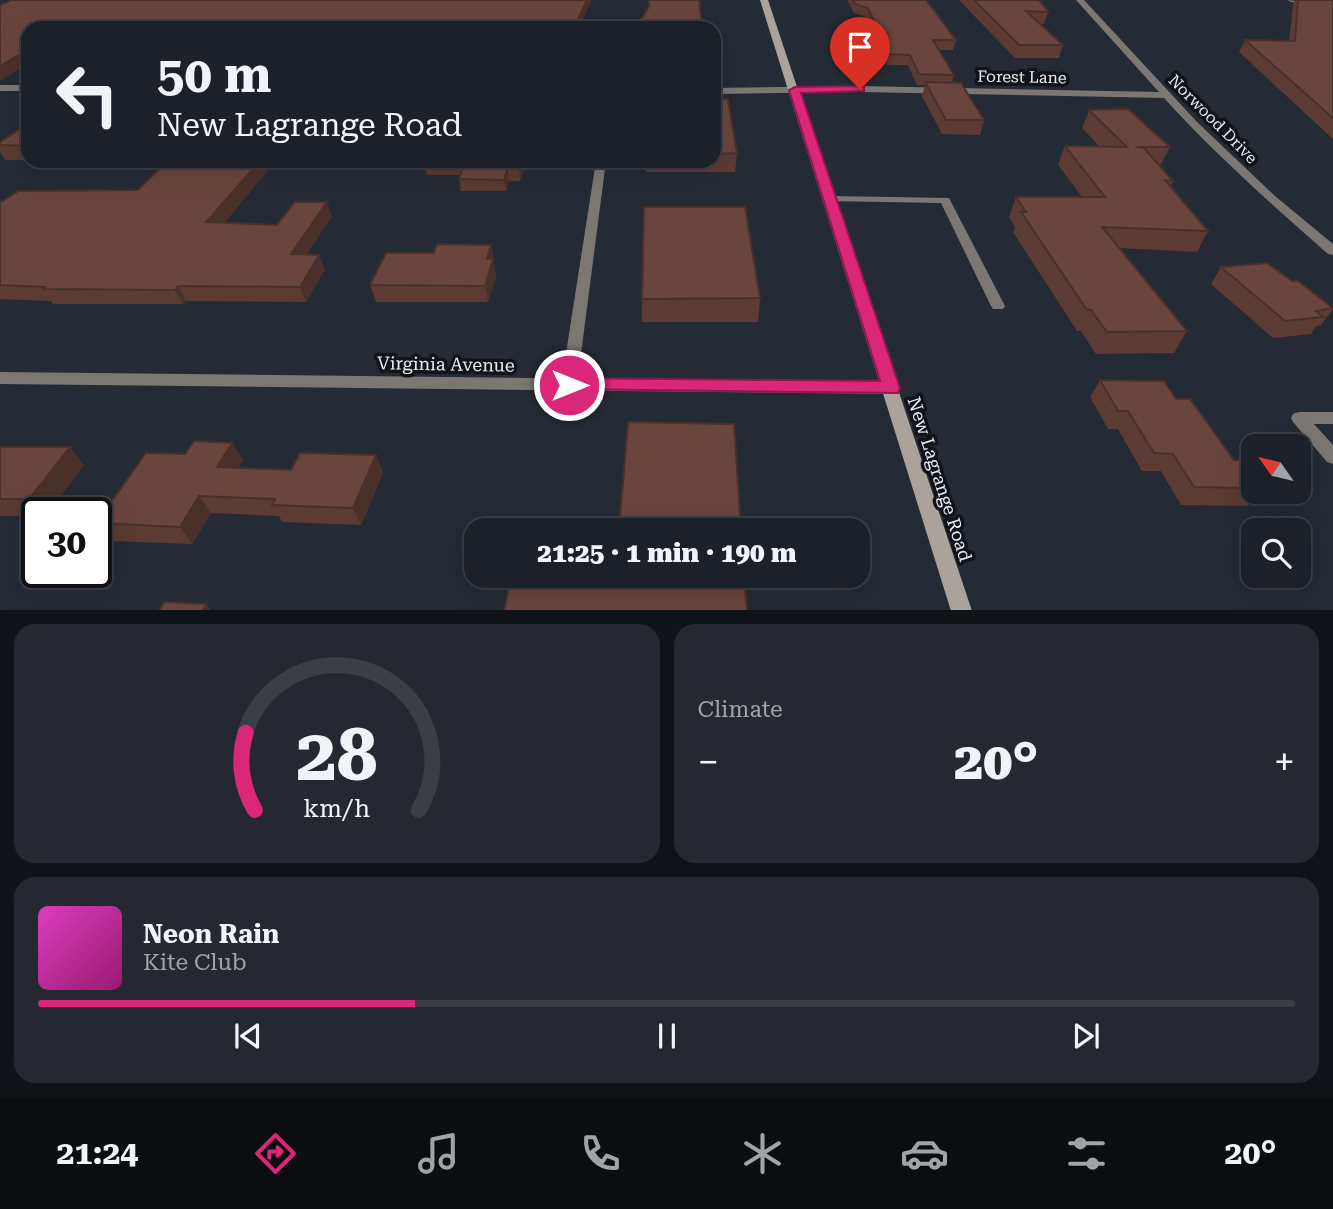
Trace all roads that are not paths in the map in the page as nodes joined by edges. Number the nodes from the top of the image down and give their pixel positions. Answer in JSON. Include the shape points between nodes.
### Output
{"nodes":[{"id":1,"x":764,"y":0,"type":"edge"},
{"id":2,"x":1290,"y":0,"type":"edge"},
{"id":3,"x":1086,"y":2,"type":"edge"},
{"id":4,"x":1333,"y":7,"type":"edge"},
{"id":5,"x":0,"y":88,"type":"edge"},
{"id":6,"x":21,"y":88,"type":"edge"},
{"id":7,"x":795,"y":90,"type":"junction"},
{"id":8,"x":721,"y":91,"type":"edge"},
{"id":9,"x":1165,"y":95,"type":"junction"},
{"id":10,"x":600,"y":168,"type":"edge"},
{"id":11,"x":830,"y":199,"type":"junction"},
{"id":12,"x":1333,"y":251,"type":"edge"},
{"id":13,"x":998,"y":306,"type":"dead end"},
{"id":14,"x":0,"y":378,"type":"edge"},
{"id":15,"x":569,"y":385,"type":"junction"},
{"id":16,"x":891,"y":388,"type":"junction"},
{"id":17,"x":1333,"y":418,"type":"edge"},
{"id":18,"x":1333,"y":457,"type":"edge"},
{"id":19,"x":962,"y":610,"type":"edge"}],
"edges":[{"from":1,"to":7,"type":"main road","name":"New Lagrange Road"},
{"from":2,"to":4,"type":"street"},
{"from":3,"to":9,"type":"street","name":"Norwood Drive"},
{"from":5,"to":6,"type":"street"},
{"from":7,"to":8,"type":"street","name":"Forest Lane"},
{"from":7,"to":9,"type":"street","name":"Forest Lane"},
{"from":7,"to":11,"type":"main road","name":"New Lagrange Road"},
{"from":9,"to":12,"type":"street","name":"Norwood Drive","via":[[1242,172]]},
{"from":10,"to":15,"type":"street"},
{"from":11,"to":13,"type":"street","via":[[945,200]]},
{"from":11,"to":16,"type":"main road","name":"New Lagrange Road"},
{"from":14,"to":15,"type":"street","name":"Virginia Avenue"},
{"from":15,"to":16,"type":"street","name":"Virginia Avenue"},
{"from":16,"to":19,"type":"main road","name":"New Lagrange Road"},
{"from":17,"to":18,"type":"street","via":[[1299,418]]}]}
